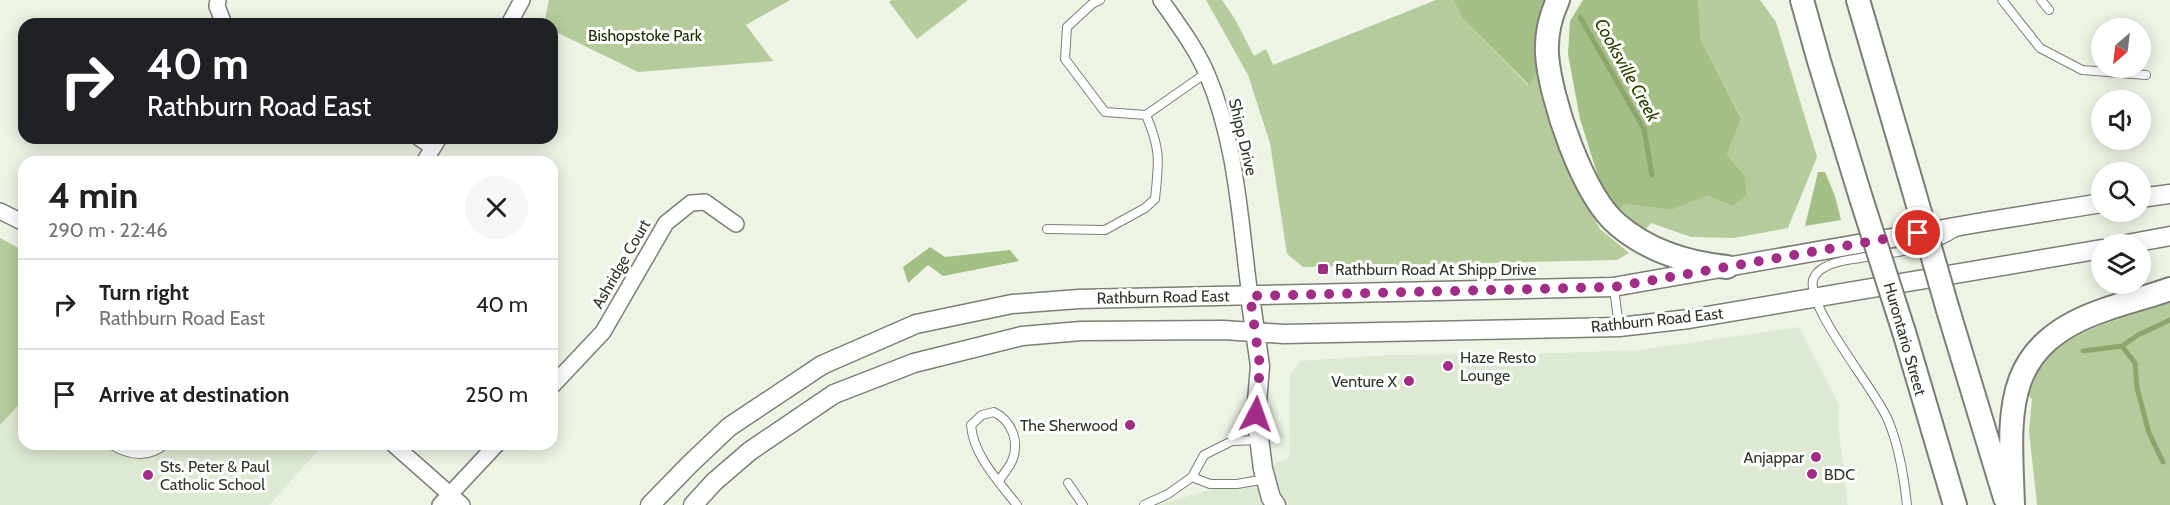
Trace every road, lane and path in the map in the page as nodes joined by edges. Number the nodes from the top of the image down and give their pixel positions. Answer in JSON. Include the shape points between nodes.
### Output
{"nodes":[{"id":1,"x":218,"y":0,"type":"edge"},
{"id":2,"x":522,"y":0,"type":"edge"},
{"id":3,"x":1161,"y":0,"type":"edge"},
{"id":4,"x":1557,"y":0,"type":"edge"},
{"id":5,"x":1793,"y":0,"type":"edge"},
{"id":6,"x":1802,"y":0,"type":"edge"},
{"id":7,"x":1858,"y":0,"type":"edge"},
{"id":8,"x":2002,"y":0,"type":"edge"},
{"id":9,"x":2041,"y":0,"type":"edge"},
{"id":10,"x":1094,"y":1,"type":"edge"},
{"id":11,"x":2049,"y":10,"type":"dead end"},
{"id":12,"x":222,"y":18,"type":"edge"},
{"id":13,"x":512,"y":18,"type":"edge"},
{"id":14,"x":1819,"y":61,"type":"junction"},
{"id":15,"x":2091,"y":71,"type":"edge"},
{"id":16,"x":1206,"y":73,"type":"junction"},
{"id":17,"x":1146,"y":115,"type":"junction"},
{"id":18,"x":2170,"y":194,"type":"edge"},
{"id":19,"x":2151,"y":197,"type":"edge"},
{"id":20,"x":2091,"y":205,"type":"edge"},
{"id":21,"x":0,"y":211,"type":"edge"},
{"id":22,"x":18,"y":220,"type":"edge"},
{"id":23,"x":736,"y":224,"type":"dead end"},
{"id":24,"x":1964,"y":225,"type":"junction"},
{"id":25,"x":1047,"y":229,"type":"dead end"},
{"id":26,"x":2170,"y":236,"type":"edge"},
{"id":27,"x":2151,"y":240,"type":"edge"},
{"id":28,"x":2091,"y":251,"type":"edge"},
{"id":29,"x":1727,"y":267,"type":"junction"},
{"id":30,"x":1614,"y":287,"type":"junction"},
{"id":31,"x":2170,"y":289,"type":"edge"},
{"id":32,"x":1250,"y":296,"type":"junction"},
{"id":33,"x":1816,"y":297,"type":"junction"},
{"id":34,"x":1619,"y":327,"type":"junction"},
{"id":35,"x":1255,"y":332,"type":"junction"},
{"id":36,"x":558,"y":380,"type":"edge"},
{"id":37,"x":1259,"y":440,"type":"junction"},
{"id":38,"x":120,"y":450,"type":"edge"},
{"id":39,"x":158,"y":450,"type":"edge"},
{"id":40,"x":399,"y":450,"type":"edge"},
{"id":41,"x":491,"y":450,"type":"edge"},
{"id":42,"x":1192,"y":477,"type":"junction"},
{"id":43,"x":1266,"y":479,"type":"junction"},
{"id":44,"x":999,"y":481,"type":"junction"},
{"id":45,"x":1068,"y":483,"type":"dead end"},
{"id":46,"x":445,"y":500,"type":"edge"},
{"id":47,"x":462,"y":505,"type":"edge"},
{"id":48,"x":650,"y":505,"type":"edge"},
{"id":49,"x":693,"y":505,"type":"edge"},
{"id":50,"x":1017,"y":505,"type":"edge"},
{"id":51,"x":1083,"y":505,"type":"edge"},
{"id":52,"x":1144,"y":505,"type":"edge"},
{"id":53,"x":1276,"y":505,"type":"edge"},
{"id":54,"x":1907,"y":505,"type":"edge"},
{"id":55,"x":1955,"y":505,"type":"edge"},
{"id":56,"x":2007,"y":505,"type":"edge"},
{"id":57,"x":2013,"y":505,"type":"edge"}],
"edges":[{"from":1,"to":12,"type":"street"},
{"from":2,"to":13,"type":"street"},
{"from":3,"to":16,"type":"street","name":"Shipp Drive"},
{"from":4,"to":29,"type":"main road","via":[[1548,29],[1549,74],[1562,123],[1600,206],[1615,223],[1651,247],[1698,264]]},
{"from":5,"to":14,"type":"main road"},
{"from":6,"to":14,"type":"main road","name":"Hurontario Street"},
{"from":7,"to":56,"type":"main road","bridge":true},
{"from":8,"to":15,"type":"lane","via":[[2040,48],[2082,70]]},
{"from":9,"to":11,"type":"lane"},
{"from":10,"to":17,"type":"lane","via":[[1067,27],[1065,59],[1105,112]]},
{"from":14,"to":55,"type":"main road","name":"Hurontario Street","bridge":true},
{"from":16,"to":17,"type":"lane"},
{"from":16,"to":32,"type":"street","name":"Shipp Drive","via":[[1223,119]]},
{"from":17,"to":25,"type":"lane","via":[[1158,152],[1155,199],[1105,230]]},
{"from":18,"to":19,"type":"street"},
{"from":20,"to":24,"type":"street","name":"Rathburn Road East"},
{"from":21,"to":22,"type":"street"},
{"from":23,"to":36,"type":"street","name":"Ashridge Court","via":[[705,202],[691,202],[666,223],[603,332]]},
{"from":24,"to":29,"type":"street","name":"Rathburn Road East"},
{"from":24,"to":33,"type":"lane","via":[[1931,246],[1825,266],[1816,272],[1813,281]]},
{"from":26,"to":27,"type":"street"},
{"from":28,"to":33,"type":"street","name":"Rathburn Road East"},
{"from":29,"to":30,"type":"street","name":"Rathburn Road East"},
{"from":30,"to":32,"type":"street","name":"Rathburn Road East"},
{"from":30,"to":34,"type":"lane"},
{"from":31,"to":57,"type":"main road","via":[[2103,310],[2072,324],[2039,348],[2015,391],[2010,424]]},
{"from":32,"to":35,"type":"street"},
{"from":32,"to":48,"type":"street","name":"Rathburn Road East","via":[[1012,304],[916,324],[822,365],[729,427]]},
{"from":33,"to":34,"type":"street","name":"Rathburn Road East"},
{"from":33,"to":54,"type":"lane","via":[[1828,324],[1888,420]]},
{"from":34,"to":35,"type":"street","name":"Rathburn Road East"},
{"from":35,"to":37,"type":"street","via":[[1260,366],[1256,414]]},
{"from":35,"to":49,"type":"street","name":"Rathburn Road East","via":[[1081,331],[1022,336],[914,363],[834,394],[750,451]]},
{"from":37,"to":42,"type":"lane","via":[[1232,441],[1204,455]]},
{"from":37,"to":43,"type":"street"},
{"from":38,"to":39,"type":"lane","via":[[141,455]]},
{"from":40,"to":46,"type":"street"},
{"from":41,"to":46,"type":"street"},
{"from":42,"to":43,"type":"lane","via":[[1210,484]]},
{"from":42,"to":52,"type":"lane"},
{"from":43,"to":53,"type":"street"},
{"from":44,"to":44,"type":"lane","via":[[972,436],[971,425],[982,415],[994,412],[1012,429],[1016,445],[1012,462]]},
{"from":44,"to":50,"type":"lane"},
{"from":45,"to":51,"type":"lane"},
{"from":46,"to":47,"type":"street"}]}
